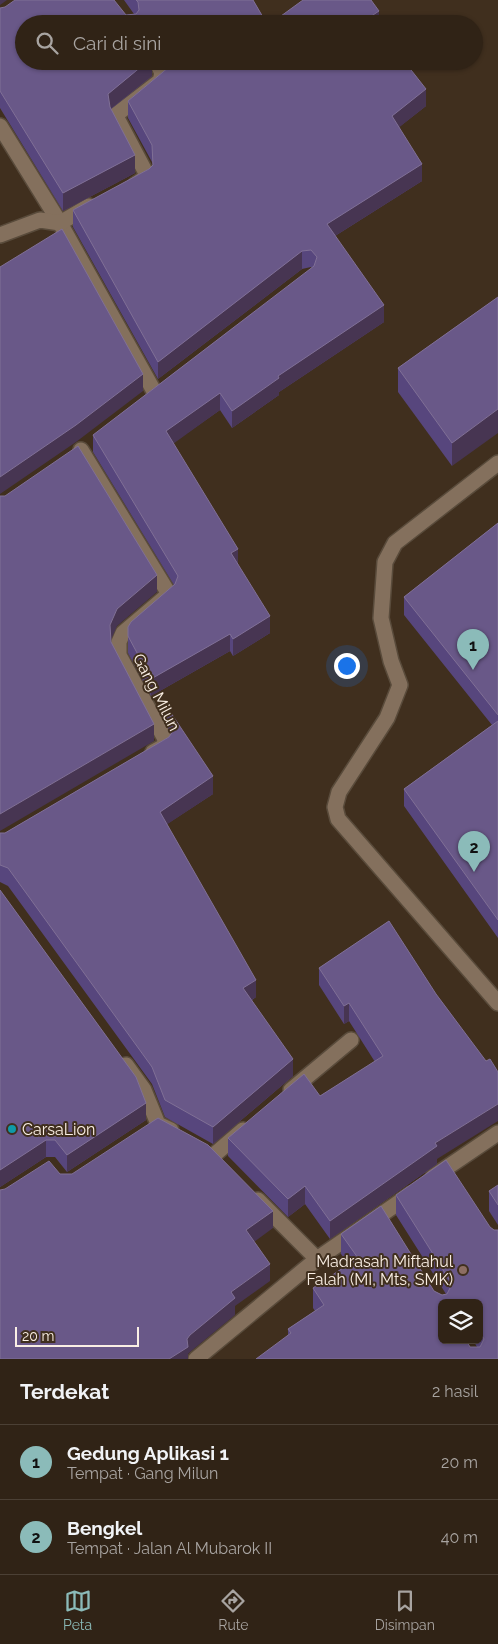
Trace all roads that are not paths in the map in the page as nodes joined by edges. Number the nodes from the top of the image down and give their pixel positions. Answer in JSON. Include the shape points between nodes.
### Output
{"nodes":[{"id":1,"x":160,"y":70,"type":"edge"},
{"id":2,"x":0,"y":126,"type":"edge"},
{"id":3,"x":125,"y":189,"type":"edge"},
{"id":4,"x":101,"y":200,"type":"edge"},
{"id":5,"x":60,"y":223,"type":"junction"},
{"id":6,"x":0,"y":235,"type":"edge"},
{"id":7,"x":171,"y":381,"type":"edge"},
{"id":8,"x":155,"y":393,"type":"junction"},
{"id":9,"x":140,"y":404,"type":"edge"},
{"id":10,"x":96,"y":439,"type":"edge"},
{"id":11,"x":82,"y":450,"type":"junction"},
{"id":12,"x":65,"y":461,"type":"edge"},
{"id":13,"x":498,"y":462,"type":"edge"},
{"id":14,"x":139,"y":760,"type":"edge"},
{"id":15,"x":498,"y":1002,"type":"edge"},
{"id":16,"x":351,"y":1040,"type":"dead end"},
{"id":17,"x":115,"y":1050,"type":"edge"},
{"id":18,"x":282,"y":1098,"type":"edge"},
{"id":19,"x":252,"y":1123,"type":"edge"},
{"id":20,"x":158,"y":1124,"type":"junction"},
{"id":21,"x":498,"y":1133,"type":"edge"},
{"id":22,"x":142,"y":1134,"type":"edge"},
{"id":23,"x":180,"y":1135,"type":"edge"},
{"id":24,"x":448,"y":1166,"type":"junction"},
{"id":25,"x":227,"y":1169,"type":"edge"},
{"id":26,"x":458,"y":1182,"type":"edge"},
{"id":27,"x":248,"y":1190,"type":"edge"},
{"id":28,"x":317,"y":1259,"type":"junction"},
{"id":29,"x":196,"y":1359,"type":"edge"}],
"edges":[{"from":1,"to":3,"type":"street","via":[[160,81],[117,114],[146,173],[140,182]]},
{"from":2,"to":5,"type":"street"},
{"from":4,"to":5,"type":"street"},
{"from":5,"to":6,"type":"street","via":[[40,220]]},
{"from":5,"to":8,"type":"street"},
{"from":7,"to":8,"type":"street"},
{"from":8,"to":9,"type":"street"},
{"from":10,"to":11,"type":"street"},
{"from":11,"to":12,"type":"street"},
{"from":11,"to":14,"type":"street","name":"Gang Milun","via":[[169,594],[123,633],[119,642],[119,655],[165,739],[164,746]]},
{"from":13,"to":15,"type":"street","via":[[395,543],[385,562],[381,618],[390,661],[400,685],[387,718],[339,792],[335,807],[338,819]]},
{"from":16,"to":18,"type":"street"},
{"from":17,"to":20,"type":"street","via":[[144,1090]]},
{"from":19,"to":25,"type":"street","via":[[209,1153]]},
{"from":20,"to":22,"type":"street"},
{"from":20,"to":23,"type":"street"},
{"from":21,"to":24,"type":"street"},
{"from":24,"to":26,"type":"street"},
{"from":24,"to":28,"type":"street","via":[[387,1218]]},
{"from":27,"to":28,"type":"street"},
{"from":28,"to":29,"type":"street"}]}
